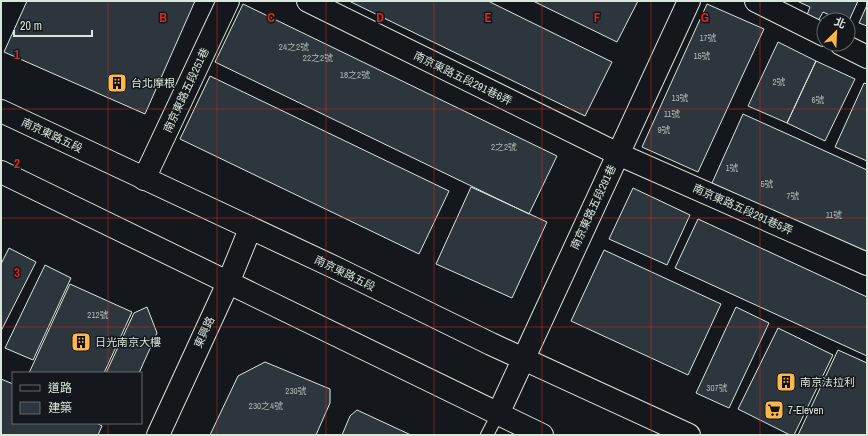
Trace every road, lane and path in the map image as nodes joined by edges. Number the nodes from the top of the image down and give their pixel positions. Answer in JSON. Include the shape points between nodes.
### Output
{"nodes":[{"id":1,"x":228,"y":1,"type":"edge"},
{"id":2,"x":308,"y":1,"type":"edge"},
{"id":3,"x":689,"y":1,"type":"edge"},
{"id":4,"x":756,"y":1,"type":"edge"},
{"id":5,"x":816,"y":31,"type":"edge"},
{"id":6,"x":856,"y":52,"type":"edge"},
{"id":7,"x":867,"y":57,"type":"edge"},
{"id":8,"x":1,"y":111,"type":"edge"},
{"id":9,"x":618,"y":154,"type":"junction"},
{"id":10,"x":1,"y":172,"type":"edge"},
{"id":11,"x":144,"y":179,"type":"junction"},
{"id":12,"x":250,"y":228,"type":"junction"},
{"id":13,"x":867,"y":264,"type":"edge"},
{"id":14,"x":228,"y":283,"type":"junction"},
{"id":15,"x":524,"y":358,"type":"junction"},
{"id":16,"x":498,"y":414,"type":"junction"},
{"id":17,"x":158,"y":435,"type":"edge"},
{"id":18,"x":487,"y":435,"type":"edge"},
{"id":19,"x":542,"y":435,"type":"edge"},
{"id":20,"x":689,"y":435,"type":"edge"}],
"edges":[{"from":1,"to":11,"type":"street","name":"南京東路五段251巷"},
{"from":2,"to":9,"type":"street","name":"南京東路五段291巷6弄"},
{"from":3,"to":9,"type":"street","name":"南京東路五段291巷"},
{"from":4,"to":5,"type":"street"},
{"from":6,"to":7,"type":"street"},
{"from":8,"to":11,"type":"street","name":"南京東路五段"},
{"from":9,"to":13,"type":"street","name":"南京東路五段291巷5弄"},
{"from":9,"to":15,"type":"street","name":"南京東路五段291巷"},
{"from":10,"to":14,"type":"street"},
{"from":11,"to":12,"type":"street","name":"南京東路五段"},
{"from":12,"to":14,"type":"street","name":"東興路"},
{"from":12,"to":15,"type":"street","name":"南京東路五段"},
{"from":14,"to":16,"type":"street","via":[[311,321]]},
{"from":14,"to":17,"type":"street","name":"東興路"},
{"from":15,"to":16,"type":"street","name":"南京東路五段291巷"},
{"from":15,"to":20,"type":"street","name":"南京東路五段"},
{"from":16,"to":18,"type":"lane"},
{"from":16,"to":19,"type":"street"}]}
